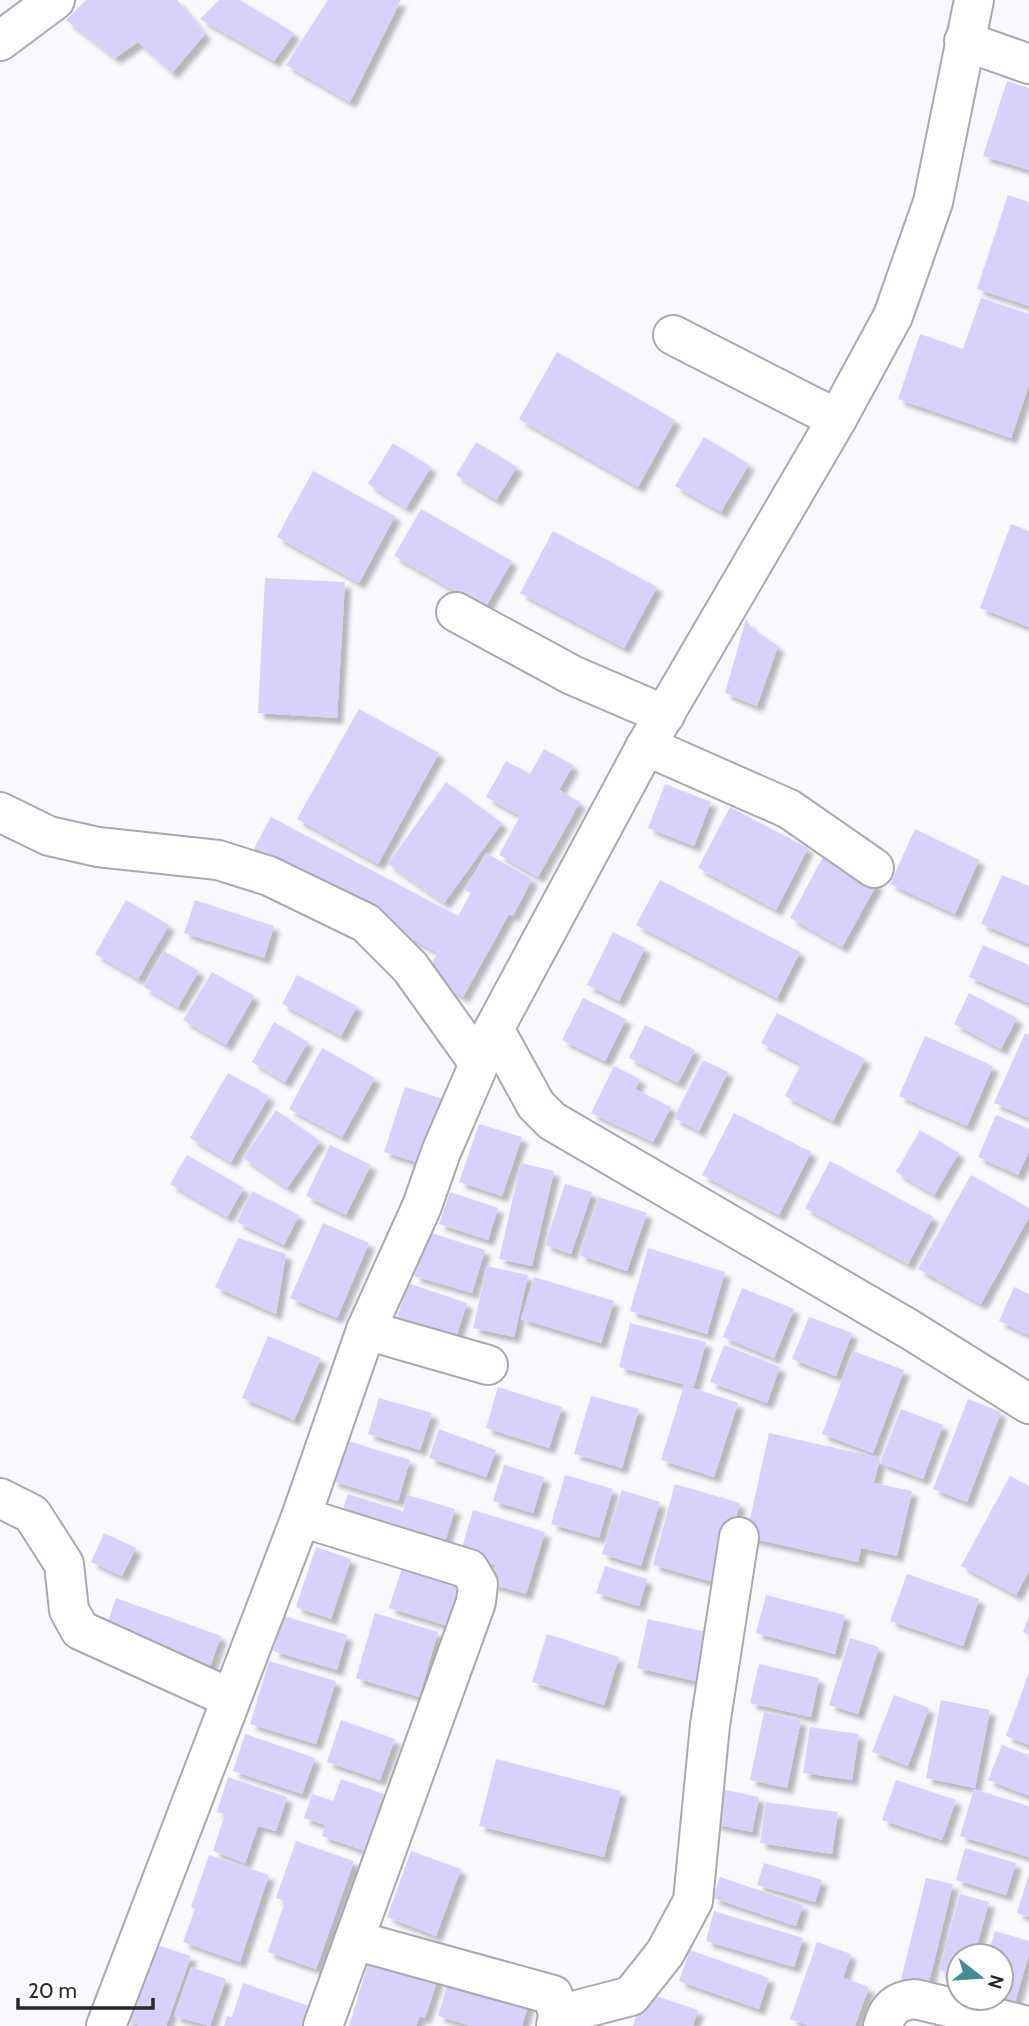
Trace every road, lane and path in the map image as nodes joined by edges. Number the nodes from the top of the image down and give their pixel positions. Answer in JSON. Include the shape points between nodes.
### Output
{"nodes":[{"id":1,"x":55,"y":0,"type":"edge"},
{"id":2,"x":974,"y":0,"type":"edge"},
{"id":3,"x":0,"y":41,"type":"edge"},
{"id":4,"x":964,"y":41,"type":"junction"},
{"id":5,"x":1029,"y":64,"type":"edge"},
{"id":6,"x":673,"y":335,"type":"dead end"},
{"id":7,"x":836,"y":419,"type":"junction"},
{"id":8,"x":456,"y":612,"type":"dead end"},
{"id":9,"x":655,"y":731,"type":"junction"},
{"id":10,"x":0,"y":812,"type":"edge"},
{"id":11,"x":874,"y":868,"type":"dead end"},
{"id":12,"x":486,"y":1045,"type":"junction"},
{"id":13,"x":366,"y":1330,"type":"junction"},
{"id":14,"x":488,"y":1365,"type":"dead end"},
{"id":15,"x":1029,"y":1404,"type":"edge"},
{"id":16,"x":0,"y":1499,"type":"edge"},
{"id":17,"x":301,"y":1517,"type":"junction"},
{"id":18,"x":739,"y":1537,"type":"dead end"},
{"id":19,"x":230,"y":1698,"type":"junction"},
{"id":20,"x":354,"y":1940,"type":"junction"},
{"id":21,"x":557,"y":2020,"type":"edge"},
{"id":22,"x":106,"y":2026,"type":"edge"},
{"id":23,"x":323,"y":2026,"type":"edge"},
{"id":24,"x":883,"y":2026,"type":"edge"},
{"id":25,"x":1028,"y":2026,"type":"edge"}],
"edges":[{"from":1,"to":3,"type":"street"},
{"from":2,"to":4,"type":"street"},
{"from":4,"to":5,"type":"street"},
{"from":4,"to":7,"type":"street","via":[[933,202],[914,262],[893,316]]},
{"from":6,"to":7,"type":"street"},
{"from":7,"to":9,"type":"street"},
{"from":8,"to":9,"type":"street","via":[[572,675]]},
{"from":9,"to":11,"type":"street","via":[[789,809]]},
{"from":9,"to":12,"type":"street"},
{"from":10,"to":12,"type":"street","via":[[49,836],[218,859],[269,876],[366,923]]},
{"from":12,"to":13,"type":"street"},
{"from":12,"to":15,"type":"street","via":[[552,1121]]},
{"from":13,"to":14,"type":"street"},
{"from":13,"to":17,"type":"street"},
{"from":16,"to":19,"type":"street","via":[[32,1514],[64,1564],[69,1610],[80,1630]]},
{"from":17,"to":19,"type":"street"},
{"from":17,"to":20,"type":"street","via":[[468,1569],[478,1584],[477,1602]]},
{"from":18,"to":21,"type":"street","via":[[710,1725],[692,1901],[665,1953],[631,1996]]},
{"from":19,"to":22,"type":"street"},
{"from":20,"to":21,"type":"street","via":[[553,1995]]},
{"from":20,"to":23,"type":"street"},
{"from":24,"to":25,"type":"street","via":[[891,2007],[915,1999]]}]}
